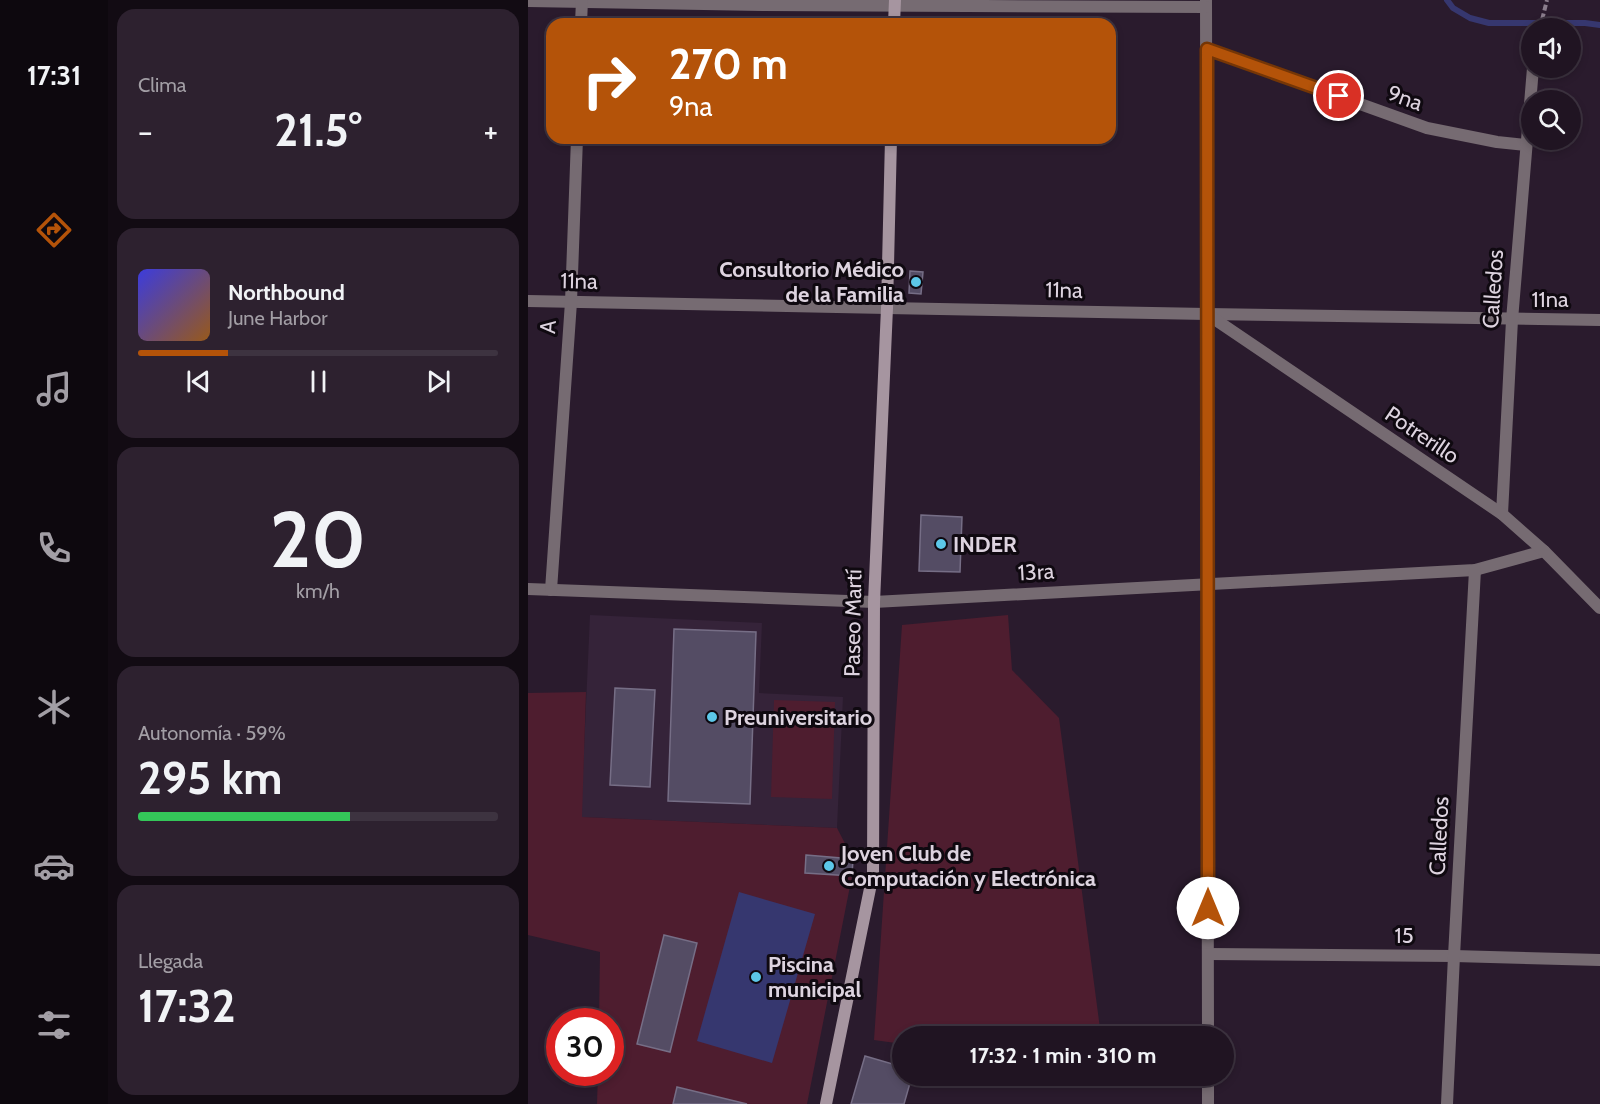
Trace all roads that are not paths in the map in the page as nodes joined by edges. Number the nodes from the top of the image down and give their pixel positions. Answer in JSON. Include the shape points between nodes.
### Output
{"nodes":[{"id":1,"x":528,"y":1,"type":"edge"},
{"id":2,"x":582,"y":1,"type":"edge"},
{"id":3,"x":895,"y":2,"type":"edge"},
{"id":4,"x":1206,"y":3,"type":"edge"},
{"id":5,"x":581,"y":18,"type":"edge"},
{"id":6,"x":894,"y":18,"type":"edge"},
{"id":7,"x":1207,"y":49,"type":"junction"},
{"id":8,"x":577,"y":144,"type":"edge"},
{"id":9,"x":891,"y":144,"type":"edge"},
{"id":10,"x":1521,"y":144,"type":"edge"},
{"id":11,"x":1526,"y":150,"type":"edge"},
{"id":12,"x":528,"y":301,"type":"edge"},
{"id":13,"x":571,"y":302,"type":"junction"},
{"id":14,"x":887,"y":308,"type":"junction"},
{"id":15,"x":1207,"y":314,"type":"junction"},
{"id":16,"x":1512,"y":320,"type":"junction"},
{"id":17,"x":1600,"y":320,"type":"edge"},
{"id":18,"x":1502,"y":514,"type":"junction"},
{"id":19,"x":1544,"y":551,"type":"junction"},
{"id":20,"x":1475,"y":570,"type":"junction"},
{"id":21,"x":1208,"y":584,"type":"junction"},
{"id":22,"x":528,"y":589,"type":"edge"},
{"id":23,"x":551,"y":590,"type":"junction"},
{"id":24,"x":874,"y":602,"type":"junction"},
{"id":25,"x":1600,"y":608,"type":"edge"},
{"id":26,"x":1208,"y":954,"type":"junction"},
{"id":27,"x":1454,"y":956,"type":"junction"},
{"id":28,"x":1600,"y":960,"type":"edge"},
{"id":29,"x":1208,"y":1026,"type":"edge"},
{"id":30,"x":1208,"y":1086,"type":"edge"},
{"id":31,"x":826,"y":1104,"type":"edge"},
{"id":32,"x":1208,"y":1104,"type":"edge"},
{"id":33,"x":1448,"y":1104,"type":"edge"}],
"edges":[{"from":1,"to":2,"type":"street"},
{"from":2,"to":3,"type":"street","via":[[762,5]]},
{"from":2,"to":5,"type":"street"},
{"from":3,"to":4,"type":"street"},
{"from":3,"to":6,"type":"main road"},
{"from":4,"to":7,"type":"street"},
{"from":7,"to":10,"type":"street","name":"9na","via":[[1427,128]]},
{"from":7,"to":15,"type":"street"},
{"from":8,"to":13,"type":"street","name":"A"},
{"from":9,"to":14,"type":"main road","name":"Paseo Martí"},
{"from":11,"to":16,"type":"street","name":"Calledos"},
{"from":12,"to":13,"type":"street","name":"11na"},
{"from":13,"to":14,"type":"street","name":"11na"},
{"from":13,"to":23,"type":"street","name":"A"},
{"from":14,"to":15,"type":"street","name":"11na"},
{"from":14,"to":24,"type":"main road","name":"Paseo Martí"},
{"from":15,"to":16,"type":"street","name":"11na"},
{"from":15,"to":18,"type":"street","name":"Potrerillo"},
{"from":15,"to":21,"type":"street"},
{"from":16,"to":17,"type":"street","name":"11na"},
{"from":16,"to":18,"type":"street","name":"Calledos"},
{"from":18,"to":19,"type":"street","name":"Potrerillo"},
{"from":19,"to":20,"type":"street","name":"13ra"},
{"from":19,"to":25,"type":"street","name":"Potrerillo"},
{"from":20,"to":21,"type":"street","name":"13ra"},
{"from":20,"to":27,"type":"street","name":"Calledos"},
{"from":21,"to":24,"type":"street","name":"13ra"},
{"from":21,"to":26,"type":"street"},
{"from":22,"to":23,"type":"street","name":"13ra"},
{"from":23,"to":24,"type":"street","name":"13ra"},
{"from":24,"to":31,"type":"main road","name":"Paseo Martí","via":[[873,874]]},
{"from":26,"to":27,"type":"street","name":"15"},
{"from":26,"to":29,"type":"street"},
{"from":27,"to":28,"type":"street","name":"15"},
{"from":27,"to":33,"type":"street","name":"Calledos"},
{"from":30,"to":32,"type":"street"}]}
